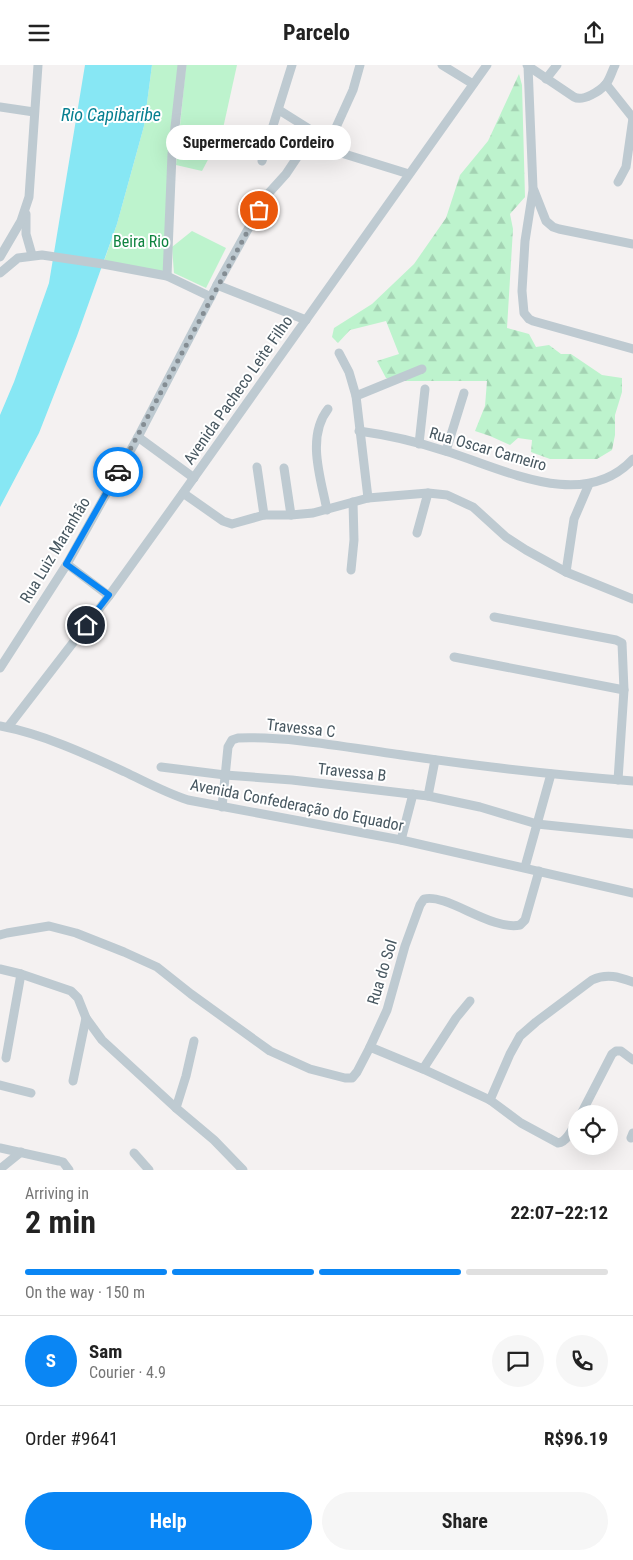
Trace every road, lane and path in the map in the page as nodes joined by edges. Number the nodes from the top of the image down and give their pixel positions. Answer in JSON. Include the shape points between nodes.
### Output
{"nodes":[{"id":1,"x":38,"y":65,"type":"edge"},
{"id":2,"x":182,"y":65,"type":"edge"},
{"id":3,"x":292,"y":65,"type":"edge"},
{"id":4,"x":360,"y":65,"type":"edge"},
{"id":5,"x":442,"y":65,"type":"edge"},
{"id":6,"x":487,"y":65,"type":"edge"},
{"id":7,"x":528,"y":65,"type":"edge"},
{"id":8,"x":557,"y":65,"type":"edge"},
{"id":9,"x":615,"y":65,"type":"edge"},
{"id":10,"x":546,"y":79,"type":"junction"},
{"id":11,"x":473,"y":84,"type":"junction"},
{"id":12,"x":606,"y":84,"type":"junction"},
{"id":13,"x":0,"y":107,"type":"edge"},
{"id":14,"x":279,"y":110,"type":"junction"},
{"id":15,"x":34,"y":112,"type":"junction"},
{"id":16,"x":633,"y":118,"type":"edge"},
{"id":17,"x":314,"y":133,"type":"junction"},
{"id":18,"x":328,"y":145,"type":"junction"},
{"id":19,"x":262,"y":161,"type":"dead end"},
{"id":20,"x":629,"y":168,"type":"edge"},
{"id":21,"x":409,"y":174,"type":"junction"},
{"id":22,"x":618,"y":182,"type":"dead end"},
{"id":23,"x":533,"y":187,"type":"junction"},
{"id":24,"x":26,"y":207,"type":"junction"},
{"id":25,"x":633,"y":244,"type":"edge"},
{"id":26,"x":37,"y":255,"type":"junction"},
{"id":27,"x":0,"y":257,"type":"edge"},
{"id":28,"x":0,"y":273,"type":"edge"},
{"id":29,"x":167,"y":276,"type":"junction"},
{"id":30,"x":217,"y":285,"type":"junction"},
{"id":31,"x":211,"y":297,"type":"junction"},
{"id":32,"x":306,"y":320,"type":"junction"},
{"id":33,"x":633,"y":349,"type":"edge"},
{"id":34,"x":339,"y":353,"type":"dead end"},
{"id":35,"x":422,"y":369,"type":"dead end"},
{"id":36,"x":425,"y":389,"type":"dead end"},
{"id":37,"x":464,"y":393,"type":"dead end"},
{"id":38,"x":356,"y":396,"type":"junction"},
{"id":39,"x":328,"y":409,"type":"dead end"},
{"id":40,"x":359,"y":431,"type":"junction"},
{"id":41,"x":138,"y":437,"type":"junction"},
{"id":42,"x":419,"y":444,"type":"junction"},
{"id":43,"x":446,"y":451,"type":"junction"},
{"id":44,"x":633,"y":459,"type":"edge"},
{"id":45,"x":257,"y":467,"type":"dead end"},
{"id":46,"x":284,"y":468,"type":"dead end"},
{"id":47,"x":194,"y":478,"type":"junction"},
{"id":48,"x":589,"y":484,"type":"junction"},
{"id":49,"x":183,"y":493,"type":"junction"},
{"id":50,"x":428,"y":493,"type":"junction"},
{"id":51,"x":368,"y":498,"type":"junction"},
{"id":52,"x":353,"y":502,"type":"junction"},
{"id":53,"x":328,"y":510,"type":"junction"},
{"id":54,"x":264,"y":515,"type":"junction"},
{"id":55,"x":291,"y":515,"type":"junction"},
{"id":56,"x":417,"y":533,"type":"dead end"},
{"id":57,"x":66,"y":564,"type":"junction"},
{"id":58,"x":351,"y":570,"type":"dead end"},
{"id":59,"x":566,"y":572,"type":"junction"},
{"id":60,"x":109,"y":595,"type":"junction"},
{"id":61,"x":633,"y":599,"type":"edge"},
{"id":62,"x":494,"y":617,"type":"dead end"},
{"id":63,"x":454,"y":657,"type":"dead end"},
{"id":64,"x":0,"y":669,"type":"edge"},
{"id":65,"x":624,"y":690,"type":"junction"},
{"id":66,"x":4,"y":726,"type":"edge"},
{"id":67,"x":435,"y":760,"type":"junction"},
{"id":68,"x":161,"y":767,"type":"dead end"},
{"id":69,"x":551,"y":774,"type":"junction"},
{"id":70,"x":226,"y":775,"type":"junction"},
{"id":71,"x":618,"y":780,"type":"junction"},
{"id":72,"x":633,"y":781,"type":"edge"},
{"id":73,"x":413,"y":794,"type":"junction"},
{"id":74,"x":428,"y":796,"type":"junction"},
{"id":75,"x":222,"y":807,"type":"junction"},
{"id":76,"x":537,"y":824,"type":"junction"},
{"id":77,"x":633,"y":834,"type":"edge"},
{"id":78,"x":401,"y":840,"type":"junction"},
{"id":79,"x":525,"y":867,"type":"junction"},
{"id":80,"x":539,"y":871,"type":"junction"},
{"id":81,"x":633,"y":893,"type":"edge"},
{"id":82,"x":0,"y":935,"type":"edge"},
{"id":83,"x":0,"y":969,"type":"edge"},
{"id":84,"x":21,"y":974,"type":"junction"},
{"id":85,"x":633,"y":982,"type":"edge"},
{"id":86,"x":470,"y":1001,"type":"dead end"},
{"id":87,"x":86,"y":1018,"type":"junction"},
{"id":88,"x":194,"y":1041,"type":"dead end"},
{"id":89,"x":370,"y":1047,"type":"junction"},
{"id":90,"x":6,"y":1058,"type":"dead end"},
{"id":91,"x":633,"y":1060,"type":"edge"},
{"id":92,"x":423,"y":1069,"type":"junction"},
{"id":93,"x":74,"y":1081,"type":"dead end"},
{"id":94,"x":0,"y":1085,"type":"edge"},
{"id":95,"x":32,"y":1093,"type":"dead end"},
{"id":96,"x":490,"y":1100,"type":"junction"},
{"id":97,"x":586,"y":1105,"type":"edge"},
{"id":98,"x":176,"y":1108,"type":"junction"},
{"id":99,"x":568,"y":1136,"type":"edge"},
{"id":100,"x":0,"y":1148,"type":"edge"},
{"id":101,"x":21,"y":1152,"type":"junction"},
{"id":102,"x":134,"y":1153,"type":"dead end"},
{"id":103,"x":0,"y":1169,"type":"edge"},
{"id":104,"x":69,"y":1170,"type":"edge"},
{"id":105,"x":149,"y":1170,"type":"edge"},
{"id":106,"x":244,"y":1170,"type":"edge"}],
"edges":[{"from":1,"to":15,"type":"street"},
{"from":2,"to":29,"type":"street","via":[[172,162]]},
{"from":3,"to":14,"type":"street"},
{"from":4,"to":18,"type":"street","via":[[353,90]]},
{"from":5,"to":11,"type":"street"},
{"from":6,"to":11,"type":"street","name":"Avenida Pacheco Leite Filho"},
{"from":7,"to":10,"type":"street"},
{"from":7,"to":23,"type":"street"},
{"from":8,"to":10,"type":"street"},
{"from":9,"to":12,"type":"street"},
{"from":10,"to":12,"type":"street","via":[[578,99],[588,97]]},
{"from":11,"to":21,"type":"street","name":"Avenida Pacheco Leite Filho"},
{"from":12,"to":16,"type":"street"},
{"from":13,"to":15,"type":"street"},
{"from":14,"to":17,"type":"street"},
{"from":14,"to":19,"type":"street"},
{"from":15,"to":24,"type":"street","via":[[31,185]]},
{"from":16,"to":20,"type":"street"},
{"from":17,"to":18,"type":"street"},
{"from":17,"to":30,"type":"street","name":"Rua Luiz Maranhão","via":[[286,175],[267,195]]},
{"from":18,"to":21,"type":"street","via":[[338,152]]},
{"from":20,"to":22,"type":"street"},
{"from":21,"to":32,"type":"street","name":"Avenida Pacheco Leite Filho"},
{"from":23,"to":25,"type":"street","via":[[546,221],[553,227]]},
{"from":23,"to":33,"type":"street","via":[[524,258],[523,306],[526,316],[533,321]]},
{"from":24,"to":26,"type":"street","via":[[26,234]]},
{"from":24,"to":27,"type":"street"},
{"from":26,"to":28,"type":"street","via":[[18,258]]},
{"from":26,"to":29,"type":"street"},
{"from":29,"to":31,"type":"street"},
{"from":30,"to":31,"type":"street","name":"Rua Luiz Maranhão"},
{"from":30,"to":32,"type":"street"},
{"from":31,"to":41,"type":"street","name":"Rua Luiz Maranhão"},
{"from":32,"to":47,"type":"street","name":"Avenida Pacheco Leite Filho"},
{"from":34,"to":38,"type":"street"},
{"from":35,"to":38,"type":"street"},
{"from":36,"to":42,"type":"street"},
{"from":37,"to":43,"type":"street"},
{"from":38,"to":40,"type":"street"},
{"from":39,"to":53,"type":"street","via":[[319,424],[316,450]]},
{"from":40,"to":42,"type":"street","name":"Rua Oscar Carneiro"},
{"from":40,"to":51,"type":"street"},
{"from":41,"to":47,"type":"street"},
{"from":41,"to":57,"type":"street","name":"Rua Luiz Maranhão"},
{"from":42,"to":43,"type":"street","name":"Rua Oscar Carneiro"},
{"from":43,"to":48,"type":"street","name":"Rua Oscar Carneiro","via":[[525,478]]},
{"from":44,"to":48,"type":"street","name":"Rua Oscar Carneiro","via":[[617,472]]},
{"from":45,"to":54,"type":"street"},
{"from":46,"to":55,"type":"street"},
{"from":47,"to":49,"type":"street","name":"Avenida Pacheco Leite Filho"},
{"from":48,"to":59,"type":"street","via":[[574,519]]},
{"from":49,"to":54,"type":"street","via":[[229,524]]},
{"from":49,"to":60,"type":"street","name":"Avenida Pacheco Leite Filho"},
{"from":50,"to":51,"type":"street"},
{"from":50,"to":56,"type":"street"},
{"from":50,"to":59,"type":"street","via":[[447,495],[473,507],[506,537]]},
{"from":51,"to":52,"type":"street"},
{"from":52,"to":53,"type":"street"},
{"from":52,"to":58,"type":"street"},
{"from":53,"to":55,"type":"street"},
{"from":54,"to":55,"type":"street"},
{"from":57,"to":60,"type":"street"},
{"from":57,"to":64,"type":"street","name":"Rua Luiz Maranhão"},
{"from":59,"to":61,"type":"street"},
{"from":60,"to":66,"type":"street","name":"Avenida Pacheco Leite Filho"},
{"from":62,"to":65,"type":"street","via":[[622,643]]},
{"from":63,"to":65,"type":"street"},
{"from":65,"to":71,"type":"street"},
{"from":66,"to":75,"type":"street","name":"Avenida Confederação do Equador","via":[[80,753],[174,795]]},
{"from":67,"to":69,"type":"street","name":"Travessa C"},
{"from":67,"to":70,"type":"street","name":"Travessa C","via":[[284,740],[238,738],[228,747]]},
{"from":67,"to":74,"type":"street"},
{"from":68,"to":70,"type":"street","name":"Travessa B"},
{"from":69,"to":71,"type":"street","name":"Travessa C"},
{"from":69,"to":76,"type":"street"},
{"from":70,"to":73,"type":"street","name":"Travessa B"},
{"from":70,"to":75,"type":"street","name":"Travessa C"},
{"from":71,"to":72,"type":"street","name":"Travessa C"},
{"from":73,"to":74,"type":"street","name":"Travessa B"},
{"from":73,"to":78,"type":"street"},
{"from":74,"to":76,"type":"street","name":"Travessa B"},
{"from":75,"to":78,"type":"street","name":"Avenida Confederação do Equador"},
{"from":76,"to":77,"type":"street","name":"Travessa B"},
{"from":76,"to":79,"type":"street"},
{"from":78,"to":79,"type":"street","name":"Avenida Confederação do Equador"},
{"from":79,"to":80,"type":"street","name":"Avenida Confederação do Equador"},
{"from":80,"to":81,"type":"street","name":"Avenida Confederação do Equador"},
{"from":80,"to":89,"type":"street","name":"Rua do Sol","via":[[525,920],[520,925],[492,921],[431,898],[424,899],[405,946],[387,1010]]},
{"from":82,"to":89,"type":"street","name":"Rua do Sol","via":[[49,926],[76,933],[144,960],[264,1046],[310,1069],[352,1078]]},
{"from":83,"to":84,"type":"street"},
{"from":84,"to":87,"type":"street","via":[[70,991],[78,998]]},
{"from":84,"to":90,"type":"street"},
{"from":85,"to":96,"type":"street","via":[[614,976],[592,979],[536,1022],[512,1048]]},
{"from":86,"to":92,"type":"street"},
{"from":87,"to":93,"type":"street"},
{"from":87,"to":98,"type":"street","via":[[114,1052]]},
{"from":88,"to":98,"type":"street"},
{"from":89,"to":92,"type":"street"},
{"from":91,"to":97,"type":"street","via":[[623,1051],[612,1054]]},
{"from":92,"to":96,"type":"street"},
{"from":94,"to":95,"type":"street"},
{"from":96,"to":99,"type":"street","via":[[521,1123],[558,1143]]},
{"from":98,"to":106,"type":"street"},
{"from":100,"to":101,"type":"street"},
{"from":101,"to":103,"type":"street"},
{"from":101,"to":104,"type":"street","via":[[63,1162]]},
{"from":102,"to":105,"type":"street"}]}
